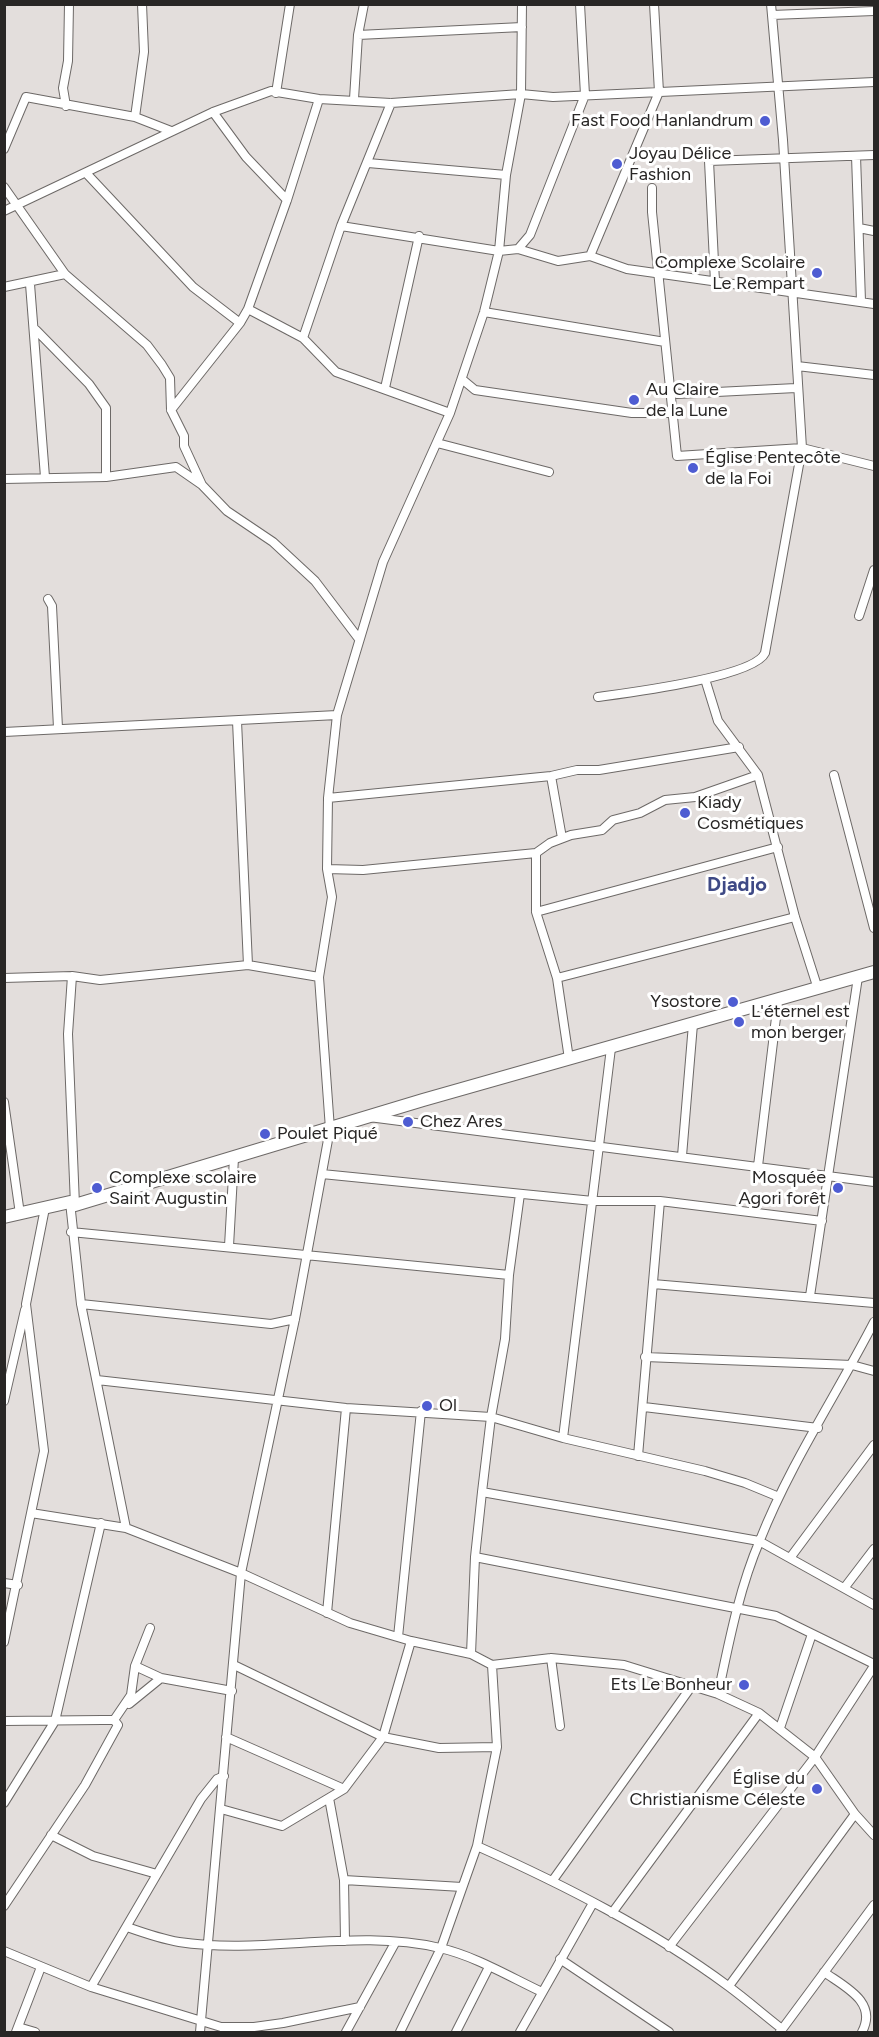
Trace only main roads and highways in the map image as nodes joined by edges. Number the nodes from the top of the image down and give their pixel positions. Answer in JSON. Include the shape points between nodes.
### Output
{"nodes":[{"id":1,"x":874,"y":972,"type":"edge"},
{"id":2,"x":4,"y":1217,"type":"edge"}],
"edges":[{"from":1,"to":2,"type":"main road","via":[[234,1158],[72,1203]]}]}
